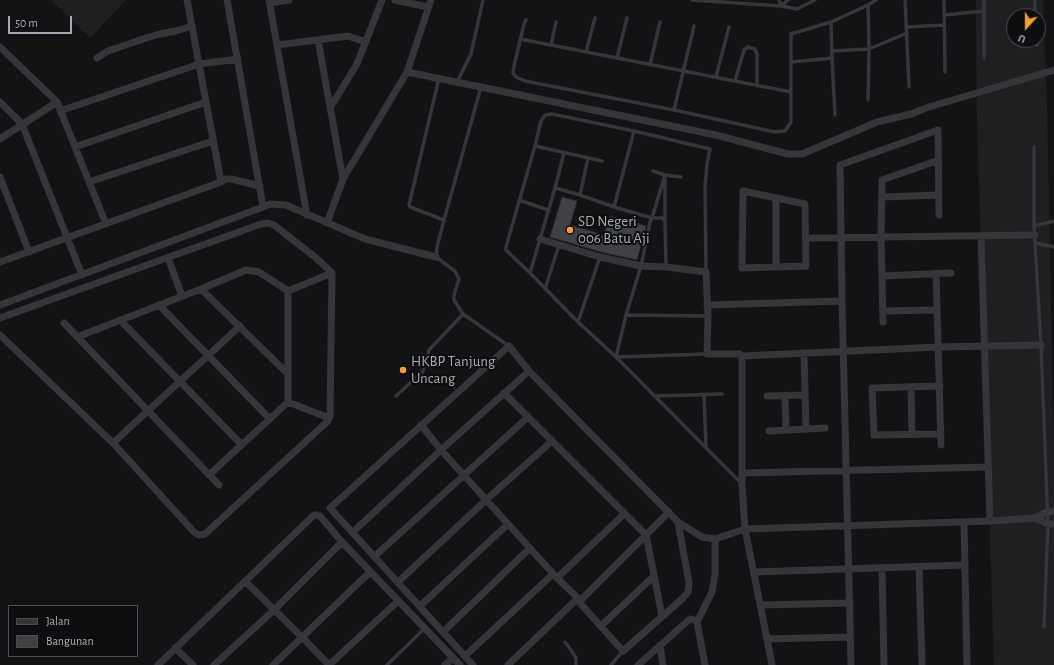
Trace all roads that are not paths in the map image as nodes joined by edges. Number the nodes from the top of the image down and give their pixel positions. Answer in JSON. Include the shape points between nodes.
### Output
{"nodes":[{"id":1,"x":187,"y":0,"type":"edge"},
{"id":2,"x":227,"y":0,"type":"edge"},
{"id":3,"x":289,"y":0,"type":"edge"},
{"id":4,"x":382,"y":0,"type":"edge"},
{"id":5,"x":395,"y":0,"type":"edge"},
{"id":6,"x":483,"y":0,"type":"edge"},
{"id":7,"x":692,"y":0,"type":"edge"},
{"id":8,"x":779,"y":0,"type":"edge"},
{"id":9,"x":788,"y":0,"type":"edge"},
{"id":10,"x":815,"y":0,"type":"edge"},
{"id":11,"x":876,"y":0,"type":"edge"},
{"id":12,"x":905,"y":0,"type":"edge"},
{"id":13,"x":944,"y":0,"type":"edge"},
{"id":14,"x":984,"y":0,"type":"edge"},
{"id":15,"x":270,"y":2,"type":"edge"},
{"id":16,"x":430,"y":4,"type":"edge"},
{"id":17,"x":868,"y":5,"type":"junction"},
{"id":18,"x":781,"y":6,"type":"junction"},
{"id":19,"x":984,"y":11,"type":"junction"},
{"id":20,"x":944,"y":15,"type":"junction"},
{"id":21,"x":595,"y":18,"type":"dead end"},
{"id":22,"x":627,"y":18,"type":"dead end"},
{"id":23,"x":526,"y":20,"type":"dead end"},
{"id":24,"x":556,"y":22,"type":"dead end"},
{"id":25,"x":660,"y":22,"type":"dead end"},
{"id":26,"x":831,"y":22,"type":"junction"},
{"id":27,"x":944,"y":25,"type":"junction"},
{"id":28,"x":192,"y":26,"type":"junction"},
{"id":29,"x":694,"y":26,"type":"dead end"},
{"id":30,"x":729,"y":28,"type":"dead end"},
{"id":31,"x":906,"y":28,"type":"junction"},
{"id":32,"x":907,"y":33,"type":"junction"},
{"id":33,"x":520,"y":39,"type":"junction"},
{"id":34,"x":318,"y":40,"type":"junction"},
{"id":35,"x":366,"y":42,"type":"junction"},
{"id":36,"x":277,"y":45,"type":"junction"},
{"id":37,"x":551,"y":45,"type":"junction"},
{"id":38,"x":0,"y":48,"type":"edge"},
{"id":39,"x":869,"y":49,"type":"junction"},
{"id":40,"x":831,"y":51,"type":"junction"},
{"id":41,"x":586,"y":52,"type":"junction"},
{"id":42,"x":97,"y":58,"type":"dead end"},
{"id":43,"x":238,"y":58,"type":"junction"},
{"id":44,"x":617,"y":58,"type":"junction"},
{"id":45,"x":832,"y":58,"type":"junction"},
{"id":46,"x":984,"y":58,"type":"dead end"},
{"id":47,"x":791,"y":62,"type":"junction"},
{"id":48,"x":199,"y":64,"type":"junction"},
{"id":49,"x":650,"y":64,"type":"junction"},
{"id":50,"x":1054,"y":70,"type":"edge"},
{"id":51,"x":683,"y":71,"type":"junction"},
{"id":52,"x":407,"y":72,"type":"junction"},
{"id":53,"x":945,"y":72,"type":"dead end"},
{"id":54,"x":716,"y":77,"type":"junction"},
{"id":55,"x":439,"y":78,"type":"junction"},
{"id":56,"x":735,"y":81,"type":"junction"},
{"id":57,"x":457,"y":82,"type":"junction"},
{"id":58,"x":757,"y":86,"type":"junction"},
{"id":59,"x":481,"y":87,"type":"junction"},
{"id":60,"x":909,"y":87,"type":"dead end"},
{"id":61,"x":791,"y":92,"type":"junction"},
{"id":62,"x":868,"y":100,"type":"dead end"},
{"id":63,"x":0,"y":102,"type":"edge"},
{"id":64,"x":57,"y":102,"type":"junction"},
{"id":65,"x":206,"y":102,"type":"junction"},
{"id":66,"x":330,"y":108,"type":"junction"},
{"id":67,"x":674,"y":110,"type":"junction"},
{"id":68,"x":60,"y":111,"type":"junction"},
{"id":69,"x":835,"y":115,"type":"dead end"},
{"id":70,"x":22,"y":124,"type":"junction"},
{"id":71,"x":634,"y":131,"type":"junction"},
{"id":72,"x":0,"y":139,"type":"edge"},
{"id":73,"x":213,"y":141,"type":"junction"},
{"id":74,"x":535,"y":146,"type":"junction"},
{"id":75,"x":75,"y":147,"type":"junction"},
{"id":76,"x":1034,"y":147,"type":"dead end"},
{"id":77,"x":564,"y":153,"type":"junction"},
{"id":78,"x":588,"y":158,"type":"junction"},
{"id":79,"x":938,"y":160,"type":"junction"},
{"id":80,"x":602,"y":161,"type":"dead end"},
{"id":81,"x":653,"y":171,"type":"dead end"},
{"id":82,"x":665,"y":175,"type":"junction"},
{"id":83,"x":0,"y":177,"type":"edge"},
{"id":84,"x":681,"y":177,"type":"dead end"},
{"id":85,"x":343,"y":179,"type":"junction"},
{"id":86,"x":89,"y":182,"type":"junction"},
{"id":87,"x":221,"y":182,"type":"junction"},
{"id":88,"x":260,"y":186,"type":"junction"},
{"id":89,"x":555,"y":188,"type":"junction"},
{"id":90,"x":580,"y":195,"type":"junction"},
{"id":91,"x":939,"y":195,"type":"junction"},
{"id":92,"x":882,"y":197,"type":"junction"},
{"id":93,"x":776,"y":199,"type":"junction"},
{"id":94,"x":519,"y":200,"type":"junction"},
{"id":95,"x":263,"y":207,"type":"junction"},
{"id":96,"x":614,"y":207,"type":"junction"},
{"id":97,"x":548,"y":210,"type":"junction"},
{"id":98,"x":307,"y":215,"type":"junction"},
{"id":99,"x":939,"y":215,"type":"dead end"},
{"id":100,"x":652,"y":218,"type":"junction"},
{"id":101,"x":444,"y":220,"type":"junction"},
{"id":102,"x":665,"y":221,"type":"junction"},
{"id":103,"x":1054,"y":221,"type":"edge"},
{"id":104,"x":326,"y":223,"type":"junction"},
{"id":105,"x":106,"y":224,"type":"junction"},
{"id":106,"x":1034,"y":226,"type":"junction"},
{"id":107,"x":1035,"y":235,"type":"junction"},
{"id":108,"x":981,"y":236,"type":"junction"},
{"id":109,"x":840,"y":237,"type":"junction"},
{"id":110,"x":881,"y":237,"type":"junction"},
{"id":111,"x":67,"y":238,"type":"junction"},
{"id":112,"x":806,"y":238,"type":"junction"},
{"id":113,"x":540,"y":240,"type":"junction"},
{"id":114,"x":1036,"y":243,"type":"junction"},
{"id":115,"x":558,"y":245,"type":"junction"},
{"id":116,"x":1054,"y":247,"type":"edge"},
{"id":117,"x":29,"y":252,"type":"junction"},
{"id":118,"x":436,"y":257,"type":"junction"},
{"id":119,"x":600,"y":257,"type":"junction"},
{"id":120,"x":168,"y":258,"type":"junction"},
{"id":121,"x":0,"y":262,"type":"edge"},
{"id":122,"x":641,"y":266,"type":"junction"},
{"id":123,"x":666,"y":267,"type":"junction"},
{"id":124,"x":776,"y":267,"type":"junction"},
{"id":125,"x":706,"y":272,"type":"junction"},
{"id":126,"x":332,"y":273,"type":"junction"},
{"id":127,"x":530,"y":273,"type":"junction"},
{"id":128,"x":936,"y":273,"type":"junction"},
{"id":129,"x":951,"y":273,"type":"dead end"},
{"id":130,"x":82,"y":275,"type":"junction"},
{"id":131,"x":882,"y":276,"type":"junction"},
{"id":132,"x":201,"y":289,"type":"junction"},
{"id":133,"x":545,"y":289,"type":"junction"},
{"id":134,"x":288,"y":291,"type":"junction"},
{"id":135,"x":182,"y":296,"type":"junction"},
{"id":136,"x":842,"y":301,"type":"junction"},
{"id":137,"x":0,"y":305,"type":"edge"},
{"id":138,"x":159,"y":305,"type":"junction"},
{"id":139,"x":707,"y":305,"type":"junction"},
{"id":140,"x":937,"y":310,"type":"junction"},
{"id":141,"x":883,"y":311,"type":"junction"},
{"id":142,"x":463,"y":314,"type":"junction"},
{"id":143,"x":626,"y":315,"type":"junction"},
{"id":144,"x":708,"y":316,"type":"junction"},
{"id":145,"x":0,"y":318,"type":"edge"},
{"id":146,"x":120,"y":320,"type":"junction"},
{"id":147,"x":578,"y":322,"type":"junction"},
{"id":148,"x":883,"y":322,"type":"dead end"},
{"id":149,"x":64,"y":323,"type":"dead end"},
{"id":150,"x":240,"y":326,"type":"junction"},
{"id":151,"x":0,"y":335,"type":"edge"},
{"id":152,"x":77,"y":337,"type":"junction"},
{"id":153,"x":1041,"y":345,"type":"junction"},
{"id":154,"x":509,"y":346,"type":"junction"},
{"id":155,"x":985,"y":346,"type":"junction"},
{"id":156,"x":939,"y":347,"type":"junction"},
{"id":157,"x":844,"y":351,"type":"junction"},
{"id":158,"x":804,"y":353,"type":"junction"},
{"id":159,"x":708,"y":354,"type":"junction"},
{"id":160,"x":209,"y":355,"type":"junction"},
{"id":161,"x":742,"y":356,"type":"junction"},
{"id":162,"x":616,"y":357,"type":"junction"},
{"id":163,"x":529,"y":371,"type":"junction"},
{"id":164,"x":288,"y":374,"type":"junction"},
{"id":165,"x":179,"y":382,"type":"junction"},
{"id":166,"x":940,"y":386,"type":"junction"},
{"id":167,"x":911,"y":387,"type":"junction"},
{"id":168,"x":504,"y":393,"type":"junction"},
{"id":169,"x":722,"y":394,"type":"dead end"},
{"id":170,"x":704,"y":395,"type":"junction"},
{"id":171,"x":805,"y":395,"type":"junction"},
{"id":172,"x":396,"y":396,"type":"dead end"},
{"id":173,"x":655,"y":396,"type":"junction"},
{"id":174,"x":767,"y":396,"type":"dead end"},
{"id":175,"x":785,"y":396,"type":"junction"},
{"id":176,"x":288,"y":402,"type":"junction"},
{"id":177,"x":148,"y":411,"type":"junction"},
{"id":178,"x":528,"y":417,"type":"junction"},
{"id":179,"x":329,"y":418,"type":"junction"},
{"id":180,"x":270,"y":419,"type":"junction"},
{"id":181,"x":421,"y":425,"type":"junction"},
{"id":182,"x":825,"y":428,"type":"dead end"},
{"id":183,"x":806,"y":429,"type":"junction"},
{"id":184,"x":786,"y":430,"type":"junction"},
{"id":185,"x":769,"y":431,"type":"dead end"},
{"id":186,"x":912,"y":434,"type":"junction"},
{"id":187,"x":941,"y":434,"type":"junction"},
{"id":188,"x":552,"y":441,"type":"junction"},
{"id":189,"x":113,"y":443,"type":"junction"},
{"id":190,"x":242,"y":445,"type":"junction"},
{"id":191,"x":941,"y":445,"type":"dead end"},
{"id":192,"x":706,"y":448,"type":"junction"},
{"id":193,"x":441,"y":450,"type":"junction"},
{"id":194,"x":988,"y":466,"type":"junction"},
{"id":195,"x":846,"y":470,"type":"junction"},
{"id":196,"x":743,"y":473,"type":"junction"},
{"id":197,"x":209,"y":475,"type":"junction"},
{"id":198,"x":463,"y":475,"type":"junction"},
{"id":199,"x":742,"y":484,"type":"junction"},
{"id":200,"x":219,"y":485,"type":"dead end"},
{"id":201,"x":486,"y":500,"type":"junction"},
{"id":202,"x":669,"y":512,"type":"junction"},
{"id":203,"x":1051,"y":512,"type":"edge"},
{"id":204,"x":624,"y":514,"type":"junction"},
{"id":205,"x":1035,"y":518,"type":"junction"},
{"id":206,"x":990,"y":521,"type":"junction"},
{"id":207,"x":678,"y":522,"type":"junction"},
{"id":208,"x":964,"y":522,"type":"junction"},
{"id":209,"x":508,"y":524,"type":"junction"},
{"id":210,"x":1051,"y":524,"type":"edge"},
{"id":211,"x":847,"y":526,"type":"junction"},
{"id":212,"x":745,"y":528,"type":"junction"},
{"id":213,"x":353,"y":532,"type":"junction"},
{"id":214,"x":646,"y":535,"type":"junction"},
{"id":215,"x":715,"y":539,"type":"junction"},
{"id":216,"x":342,"y":542,"type":"junction"},
{"id":217,"x":530,"y":548,"type":"junction"},
{"id":218,"x":375,"y":556,"type":"junction"},
{"id":219,"x":964,"y":565,"type":"junction"},
{"id":220,"x":919,"y":567,"type":"junction"},
{"id":221,"x":882,"y":568,"type":"junction"},
{"id":222,"x":849,"y":570,"type":"junction"},
{"id":223,"x":370,"y":572,"type":"junction"},
{"id":224,"x":754,"y":572,"type":"junction"},
{"id":225,"x":555,"y":576,"type":"junction"},
{"id":226,"x":654,"y":576,"type":"junction"},
{"id":227,"x":245,"y":581,"type":"junction"},
{"id":228,"x":398,"y":582,"type":"junction"},
{"id":229,"x":579,"y":600,"type":"junction"},
{"id":230,"x":398,"y":601,"type":"junction"},
{"id":231,"x":850,"y":603,"type":"junction"},
{"id":232,"x":420,"y":606,"type":"junction"},
{"id":233,"x":761,"y":606,"type":"junction"},
{"id":234,"x":274,"y":610,"type":"junction"},
{"id":235,"x":662,"y":616,"type":"junction"},
{"id":236,"x":698,"y":622,"type":"junction"},
{"id":237,"x":601,"y":626,"type":"junction"},
{"id":238,"x":1044,"y":627,"type":"dead end"},
{"id":239,"x":425,"y":628,"type":"junction"},
{"id":240,"x":443,"y":632,"type":"junction"},
{"id":241,"x":302,"y":637,"type":"junction"},
{"id":242,"x":850,"y":637,"type":"junction"},
{"id":243,"x":767,"y":639,"type":"junction"},
{"id":244,"x":564,"y":642,"type":"dead end"},
{"id":245,"x":660,"y":645,"type":"junction"},
{"id":246,"x":175,"y":648,"type":"junction"},
{"id":247,"x":623,"y":651,"type":"junction"},
{"id":248,"x":453,"y":658,"type":"junction"},
{"id":249,"x":464,"y":662,"type":"edge"},
{"id":250,"x":158,"y":665,"type":"edge"},
{"id":251,"x":193,"y":665,"type":"edge"},
{"id":252,"x":214,"y":665,"type":"edge"},
{"id":253,"x":273,"y":665,"type":"edge"},
{"id":254,"x":329,"y":665,"type":"edge"},
{"id":255,"x":387,"y":665,"type":"edge"},
{"id":256,"x":445,"y":665,"type":"edge"},
{"id":257,"x":473,"y":665,"type":"edge"},
{"id":258,"x":508,"y":665,"type":"edge"},
{"id":259,"x":576,"y":665,"type":"edge"},
{"id":260,"x":611,"y":665,"type":"edge"},
{"id":261,"x":638,"y":665,"type":"edge"},
{"id":262,"x":663,"y":665,"type":"edge"},
{"id":263,"x":705,"y":665,"type":"edge"},
{"id":264,"x":772,"y":665,"type":"edge"},
{"id":265,"x":851,"y":665,"type":"edge"},
{"id":266,"x":884,"y":665,"type":"edge"},
{"id":267,"x":922,"y":665,"type":"edge"},
{"id":268,"x":967,"y":665,"type":"edge"}],
"edges":[{"from":1,"to":28,"type":"street"},
{"from":2,"to":43,"type":"street"},
{"from":3,"to":15,"type":"street"},
{"from":4,"to":35,"type":"street"},
{"from":5,"to":16,"type":"street"},
{"from":6,"to":57,"type":"lane","via":[[471,54]]},
{"from":7,"to":18,"type":"lane"},
{"from":8,"to":18,"type":"lane"},
{"from":9,"to":18,"type":"lane"},
{"from":10,"to":18,"type":"lane","via":[[797,9]]},
{"from":11,"to":17,"type":"lane"},
{"from":12,"to":31,"type":"lane"},
{"from":13,"to":20,"type":"lane"},
{"from":14,"to":19,"type":"lane"},
{"from":15,"to":36,"type":"street"},
{"from":16,"to":52,"type":"street"},
{"from":17,"to":26,"type":"lane"},
{"from":17,"to":39,"type":"lane"},
{"from":19,"to":20,"type":"lane"},
{"from":19,"to":46,"type":"lane"},
{"from":20,"to":27,"type":"lane"},
{"from":21,"to":41,"type":"lane"},
{"from":22,"to":44,"type":"lane"},
{"from":23,"to":33,"type":"lane"},
{"from":24,"to":37,"type":"lane"},
{"from":25,"to":49,"type":"lane"},
{"from":26,"to":40,"type":"lane"},
{"from":26,"to":47,"type":"lane","via":[[791,34]]},
{"from":27,"to":31,"type":"lane"},
{"from":27,"to":53,"type":"lane"},
{"from":28,"to":42,"type":"street","via":[[146,38],[108,51]]},
{"from":28,"to":48,"type":"street"},
{"from":29,"to":51,"type":"lane"},
{"from":30,"to":54,"type":"lane"},
{"from":31,"to":32,"type":"lane"},
{"from":32,"to":39,"type":"lane"},
{"from":32,"to":60,"type":"lane"},
{"from":33,"to":37,"type":"lane"},
{"from":33,"to":67,"type":"lane","via":[[513,73],[516,77],[525,81]]},
{"from":34,"to":35,"type":"street","via":[[348,36]]},
{"from":34,"to":36,"type":"street"},
{"from":34,"to":66,"type":"street"},
{"from":35,"to":66,"type":"street","via":[[357,64]]},
{"from":36,"to":98,"type":"street"},
{"from":37,"to":41,"type":"lane"},
{"from":38,"to":64,"type":"street"},
{"from":39,"to":40,"type":"lane"},
{"from":39,"to":62,"type":"lane"},
{"from":40,"to":45,"type":"lane"},
{"from":41,"to":44,"type":"lane"},
{"from":43,"to":48,"type":"street"},
{"from":43,"to":88,"type":"street"},
{"from":44,"to":49,"type":"lane"},
{"from":45,"to":47,"type":"lane"},
{"from":45,"to":69,"type":"lane"},
{"from":47,"to":61,"type":"lane"},
{"from":48,"to":65,"type":"street"},
{"from":48,"to":68,"type":"street"},
{"from":49,"to":51,"type":"lane"},
{"from":50,"to":59,"type":"street","via":[[877,122],[802,154],[788,154],[716,136]]},
{"from":51,"to":54,"type":"lane"},
{"from":51,"to":67,"type":"lane"},
{"from":52,"to":55,"type":"street"},
{"from":52,"to":85,"type":"street"},
{"from":54,"to":56,"type":"lane"},
{"from":55,"to":57,"type":"street"},
{"from":55,"to":101,"type":"lane","via":[[408,205]]},
{"from":56,"to":58,"type":"lane"},
{"from":56,"to":58,"type":"lane","via":[[744,50],[748,47],[755,49],[757,54]]},
{"from":57,"to":59,"type":"street"},
{"from":58,"to":61,"type":"lane"},
{"from":59,"to":101,"type":"lane"},
{"from":61,"to":67,"type":"lane","via":[[791,122],[785,131],[775,132]]},
{"from":63,"to":70,"type":"street"},
{"from":64,"to":68,"type":"street"},
{"from":64,"to":70,"type":"street"},
{"from":65,"to":73,"type":"street"},
{"from":65,"to":75,"type":"street"},
{"from":66,"to":85,"type":"street"},
{"from":68,"to":75,"type":"street"},
{"from":70,"to":72,"type":"street"},
{"from":70,"to":111,"type":"street"},
{"from":71,"to":74,"type":"lane","via":[[552,114],[545,115]]},
{"from":71,"to":96,"type":"lane"},
{"from":71,"to":125,"type":"lane","via":[[710,149],[705,186]]},
{"from":73,"to":86,"type":"street"},
{"from":73,"to":87,"type":"street"},
{"from":74,"to":77,"type":"lane"},
{"from":74,"to":94,"type":"lane"},
{"from":75,"to":86,"type":"street"},
{"from":76,"to":106,"type":"lane"},
{"from":77,"to":78,"type":"lane"},
{"from":77,"to":89,"type":"lane"},
{"from":78,"to":80,"type":"lane"},
{"from":78,"to":90,"type":"lane"},
{"from":79,"to":91,"type":"street"},
{"from":79,"to":92,"type":"street","via":[[882,180]]},
{"from":79,"to":109,"type":"street","via":[[938,130],[840,165]]},
{"from":81,"to":82,"type":"lane"},
{"from":82,"to":84,"type":"lane"},
{"from":82,"to":100,"type":"lane"},
{"from":82,"to":102,"type":"lane"},
{"from":83,"to":117,"type":"street"},
{"from":85,"to":104,"type":"street"},
{"from":86,"to":105,"type":"street"},
{"from":87,"to":88,"type":"street","via":[[231,179]]},
{"from":87,"to":105,"type":"street"},
{"from":88,"to":95,"type":"street"},
{"from":89,"to":90,"type":"lane"},
{"from":89,"to":97,"type":"lane"},
{"from":90,"to":96,"type":"lane"},
{"from":91,"to":92,"type":"street"},
{"from":91,"to":99,"type":"street"},
{"from":92,"to":110,"type":"street"},
{"from":93,"to":112,"type":"street","via":[[805,204]]},
{"from":93,"to":124,"type":"street"},
{"from":93,"to":124,"type":"street","via":[[743,192],[742,268]]},
{"from":94,"to":97,"type":"lane"},
{"from":94,"to":127,"type":"lane","via":[[506,250]]},
{"from":95,"to":98,"type":"street","via":[[270,204],[286,206]]},
{"from":95,"to":130,"type":"street"},
{"from":96,"to":100,"type":"lane"},
{"from":97,"to":113,"type":"lane"},
{"from":98,"to":104,"type":"street"},
{"from":100,"to":102,"type":"lane","via":[[662,218]]},
{"from":100,"to":122,"type":"lane"},
{"from":101,"to":118,"type":"lane"},
{"from":102,"to":123,"type":"lane"},
{"from":103,"to":106,"type":"lane"},
{"from":104,"to":118,"type":"street","via":[[365,239]]},
{"from":105,"to":111,"type":"street"},
{"from":106,"to":107,"type":"lane"},
{"from":107,"to":108,"type":"street"},
{"from":107,"to":114,"type":"lane"},
{"from":108,"to":110,"type":"street"},
{"from":108,"to":155,"type":"street"},
{"from":109,"to":110,"type":"street"},
{"from":109,"to":112,"type":"street"},
{"from":109,"to":136,"type":"street"},
{"from":110,"to":131,"type":"street"},
{"from":111,"to":117,"type":"street"},
{"from":111,"to":130,"type":"street"},
{"from":112,"to":124,"type":"street","via":[[806,266]]},
{"from":113,"to":115,"type":"street"},
{"from":113,"to":127,"type":"lane"},
{"from":114,"to":116,"type":"lane"},
{"from":114,"to":153,"type":"lane"},
{"from":115,"to":119,"type":"street"},
{"from":115,"to":133,"type":"lane"},
{"from":117,"to":121,"type":"street"},
{"from":118,"to":142,"type":"lane","via":[[455,271],[459,279],[454,300]]},
{"from":119,"to":122,"type":"street"},
{"from":119,"to":147,"type":"lane"},
{"from":120,"to":126,"type":"street","via":[[268,223],[298,243]]},
{"from":120,"to":135,"type":"street"},
{"from":120,"to":145,"type":"street"},
{"from":122,"to":123,"type":"street"},
{"from":122,"to":143,"type":"lane"},
{"from":123,"to":125,"type":"street"},
{"from":125,"to":139,"type":"street"},
{"from":126,"to":134,"type":"street"},
{"from":126,"to":179,"type":"street"},
{"from":127,"to":133,"type":"lane"},
{"from":128,"to":129,"type":"street"},
{"from":128,"to":131,"type":"street"},
{"from":128,"to":140,"type":"street"},
{"from":130,"to":137,"type":"street"},
{"from":131,"to":141,"type":"street"},
{"from":132,"to":134,"type":"street","via":[[246,270],[259,272]]},
{"from":132,"to":135,"type":"street"},
{"from":132,"to":150,"type":"street"},
{"from":133,"to":147,"type":"lane"},
{"from":134,"to":164,"type":"street"},
{"from":135,"to":138,"type":"street"},
{"from":136,"to":139,"type":"street"},
{"from":136,"to":157,"type":"street"},
{"from":138,"to":146,"type":"street"},
{"from":138,"to":160,"type":"street"},
{"from":139,"to":144,"type":"street"},
{"from":140,"to":141,"type":"street"},
{"from":140,"to":156,"type":"street"},
{"from":141,"to":148,"type":"street"},
{"from":142,"to":154,"type":"lane"},
{"from":142,"to":172,"type":"lane","via":[[429,350],[423,371]]},
{"from":143,"to":144,"type":"lane"},
{"from":143,"to":162,"type":"lane"},
{"from":144,"to":159,"type":"street"},
{"from":146,"to":152,"type":"street"},
{"from":146,"to":165,"type":"street"},
{"from":147,"to":162,"type":"lane"},
{"from":149,"to":152,"type":"street"},
{"from":150,"to":160,"type":"street"},
{"from":150,"to":164,"type":"street"},
{"from":151,"to":189,"type":"street"},
{"from":152,"to":177,"type":"street"},
{"from":153,"to":155,"type":"street"},
{"from":153,"to":203,"type":"lane"},
{"from":154,"to":163,"type":"street"},
{"from":154,"to":181,"type":"street"},
{"from":155,"to":156,"type":"street"},
{"from":155,"to":194,"type":"street"},
{"from":156,"to":157,"type":"street"},
{"from":156,"to":166,"type":"street"},
{"from":157,"to":158,"type":"street"},
{"from":157,"to":195,"type":"street"},
{"from":158,"to":161,"type":"street"},
{"from":158,"to":171,"type":"street"},
{"from":159,"to":161,"type":"street"},
{"from":159,"to":162,"type":"lane"},
{"from":160,"to":165,"type":"street"},
{"from":160,"to":180,"type":"street"},
{"from":161,"to":196,"type":"street"},
{"from":162,"to":173,"type":"lane"},
{"from":163,"to":168,"type":"street"},
{"from":163,"to":202,"type":"street"},
{"from":164,"to":176,"type":"street"},
{"from":165,"to":177,"type":"street"},
{"from":165,"to":190,"type":"street"},
{"from":166,"to":167,"type":"street"},
{"from":166,"to":187,"type":"street"},
{"from":167,"to":186,"type":"street"},
{"from":167,"to":186,"type":"street","via":[[872,388],[874,435]]},
{"from":168,"to":178,"type":"street"},
{"from":168,"to":193,"type":"street"},
{"from":169,"to":170,"type":"lane"},
{"from":170,"to":173,"type":"lane"},
{"from":170,"to":192,"type":"lane"},
{"from":171,"to":175,"type":"street"},
{"from":171,"to":183,"type":"street"},
{"from":173,"to":192,"type":"lane"},
{"from":174,"to":175,"type":"street"},
{"from":175,"to":184,"type":"street"},
{"from":176,"to":179,"type":"street"},
{"from":176,"to":180,"type":"street"},
{"from":177,"to":189,"type":"street"},
{"from":177,"to":197,"type":"street"},
{"from":178,"to":188,"type":"street"},
{"from":178,"to":198,"type":"street"},
{"from":179,"to":189,"type":"street","via":[[202,535],[194,532]]},
{"from":180,"to":190,"type":"street"},
{"from":181,"to":193,"type":"street"},
{"from":181,"to":213,"type":"street","via":[[330,508]]},
{"from":182,"to":183,"type":"street"},
{"from":183,"to":184,"type":"street"},
{"from":184,"to":185,"type":"street"},
{"from":186,"to":187,"type":"street"},
{"from":187,"to":191,"type":"street"},
{"from":188,"to":201,"type":"street"},
{"from":188,"to":204,"type":"street"},
{"from":190,"to":197,"type":"street"},
{"from":192,"to":199,"type":"lane"},
{"from":193,"to":198,"type":"street"},
{"from":193,"to":213,"type":"street"},
{"from":194,"to":195,"type":"street"},
{"from":194,"to":206,"type":"street"},
{"from":195,"to":196,"type":"street"},
{"from":195,"to":211,"type":"street"},
{"from":196,"to":199,"type":"street"},
{"from":197,"to":200,"type":"street"},
{"from":198,"to":201,"type":"street"},
{"from":198,"to":218,"type":"street"},
{"from":199,"to":212,"type":"street"},
{"from":201,"to":209,"type":"street"},
{"from":201,"to":228,"type":"street"},
{"from":202,"to":207,"type":"street"},
{"from":202,"to":214,"type":"street"},
{"from":203,"to":205,"type":"street"},
{"from":203,"to":210,"type":"lane"},
{"from":204,"to":214,"type":"street"},
{"from":204,"to":225,"type":"street"},
{"from":205,"to":206,"type":"street"},
{"from":205,"to":210,"type":"street"},
{"from":206,"to":208,"type":"street"},
{"from":207,"to":215,"type":"street","via":[[702,537]]},
{"from":207,"to":235,"type":"street","via":[[689,583],[688,592]]},
{"from":208,"to":211,"type":"street"},
{"from":208,"to":219,"type":"street"},
{"from":209,"to":217,"type":"street"},
{"from":209,"to":232,"type":"street"},
{"from":210,"to":238,"type":"lane"},
{"from":211,"to":212,"type":"street"},
{"from":211,"to":222,"type":"street"},
{"from":212,"to":215,"type":"street"},
{"from":212,"to":224,"type":"street"},
{"from":213,"to":218,"type":"street"},
{"from":214,"to":226,"type":"street"},
{"from":214,"to":229,"type":"street"},
{"from":215,"to":236,"type":"street","via":[[712,592]]},
{"from":216,"to":223,"type":"street"},
{"from":216,"to":227,"type":"street","via":[[320,516],[314,515]]},
{"from":216,"to":234,"type":"street"},
{"from":217,"to":225,"type":"street"},
{"from":217,"to":240,"type":"street"},
{"from":218,"to":228,"type":"street"},
{"from":219,"to":220,"type":"street"},
{"from":219,"to":268,"type":"street"},
{"from":220,"to":221,"type":"street"},
{"from":220,"to":267,"type":"street"},
{"from":221,"to":222,"type":"street"},
{"from":221,"to":266,"type":"street"},
{"from":222,"to":224,"type":"street"},
{"from":222,"to":231,"type":"street"},
{"from":223,"to":230,"type":"street"},
{"from":223,"to":241,"type":"street"},
{"from":224,"to":233,"type":"street"},
{"from":225,"to":229,"type":"street"},
{"from":225,"to":249,"type":"street"},
{"from":226,"to":235,"type":"street"},
{"from":226,"to":237,"type":"street"},
{"from":227,"to":234,"type":"street"},
{"from":227,"to":246,"type":"street"},
{"from":228,"to":232,"type":"street"},
{"from":229,"to":237,"type":"street"},
{"from":229,"to":258,"type":"street"},
{"from":230,"to":239,"type":"street"},
{"from":230,"to":254,"type":"street"},
{"from":231,"to":233,"type":"street"},
{"from":231,"to":242,"type":"street"},
{"from":232,"to":240,"type":"street"},
{"from":233,"to":243,"type":"street"},
{"from":234,"to":241,"type":"street"},
{"from":234,"to":252,"type":"street"},
{"from":235,"to":247,"type":"street"},
{"from":236,"to":245,"type":"street","via":[[690,619]]},
{"from":236,"to":263,"type":"street"},
{"from":237,"to":247,"type":"street"},
{"from":239,"to":248,"type":"street"},
{"from":239,"to":255,"type":"lane"},
{"from":240,"to":249,"type":"street"},
{"from":241,"to":253,"type":"street"},
{"from":241,"to":254,"type":"street"},
{"from":242,"to":243,"type":"street"},
{"from":242,"to":265,"type":"street"},
{"from":243,"to":264,"type":"street"},
{"from":244,"to":259,"type":"lane","via":[[576,658]]},
{"from":245,"to":261,"type":"street"},
{"from":245,"to":262,"type":"street"},
{"from":246,"to":250,"type":"street"},
{"from":246,"to":251,"type":"street"},
{"from":247,"to":260,"type":"lane"},
{"from":248,"to":249,"type":"street"},
{"from":248,"to":256,"type":"street"},
{"from":249,"to":257,"type":"street"}]}
